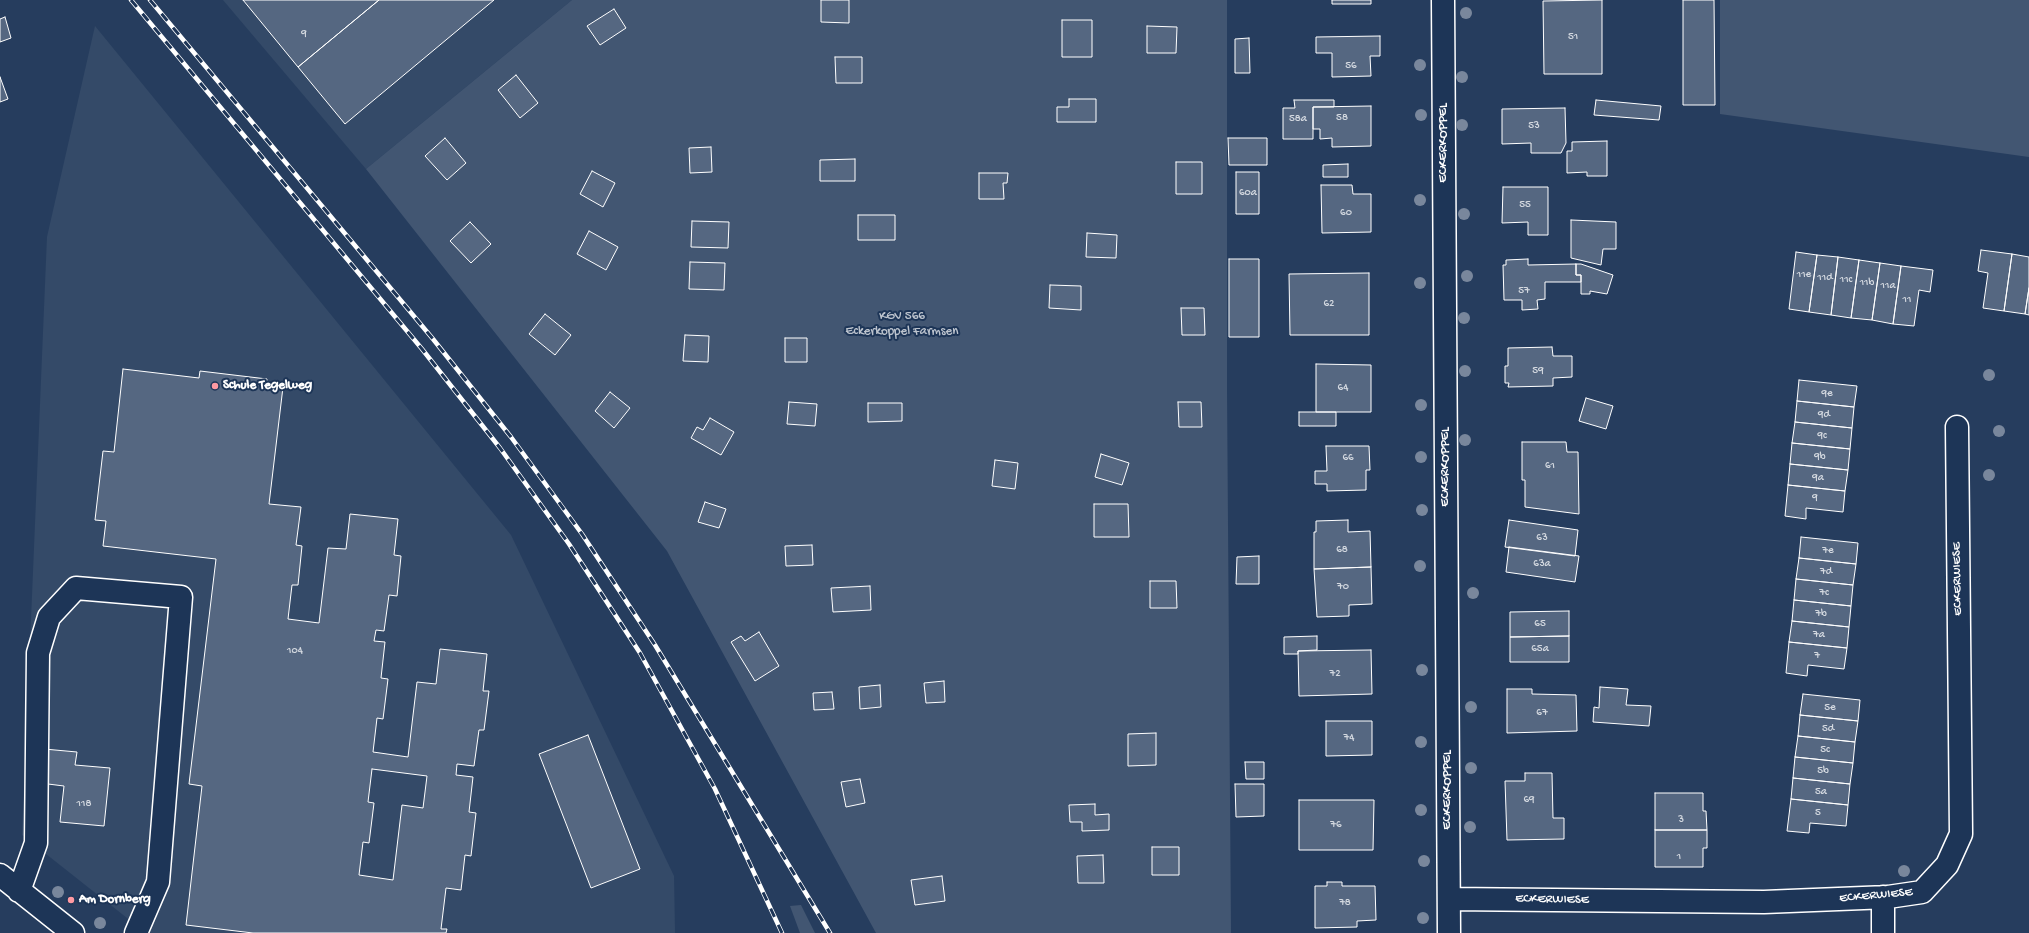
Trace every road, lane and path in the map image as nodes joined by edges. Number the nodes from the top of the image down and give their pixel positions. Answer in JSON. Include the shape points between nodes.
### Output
{"nodes":[{"id":1,"x":1443,"y":0,"type":"edge"},
{"id":2,"x":1957,"y":427,"type":"dead end"},
{"id":3,"x":0,"y":875,"type":"edge"},
{"id":4,"x":19,"y":891,"type":"junction"},
{"id":5,"x":1883,"y":897,"type":"junction"},
{"id":6,"x":1449,"y":899,"type":"junction"},
{"id":7,"x":73,"y":933,"type":"edge"},
{"id":8,"x":136,"y":933,"type":"edge"},
{"id":9,"x":1449,"y":933,"type":"edge"},
{"id":10,"x":1884,"y":933,"type":"edge"}],
"edges":[{"from":1,"to":6,"type":"street","name":"ECKERKOPPEL"},
{"from":2,"to":5,"type":"street","name":"ECKERWIESE","via":[[1961,834],[1947,865],[1922,892]]},
{"from":3,"to":4,"type":"street"},
{"from":4,"to":7,"type":"street"},
{"from":4,"to":8,"type":"street","via":[[36,843],[38,653],[49,617],[76,588],[181,597],[158,882]]},
{"from":5,"to":6,"type":"street","name":"ECKERWIESE","via":[[1764,902]]},
{"from":5,"to":10,"type":"street"},
{"from":6,"to":9,"type":"street","name":"ECKERKOPPEL"}]}
